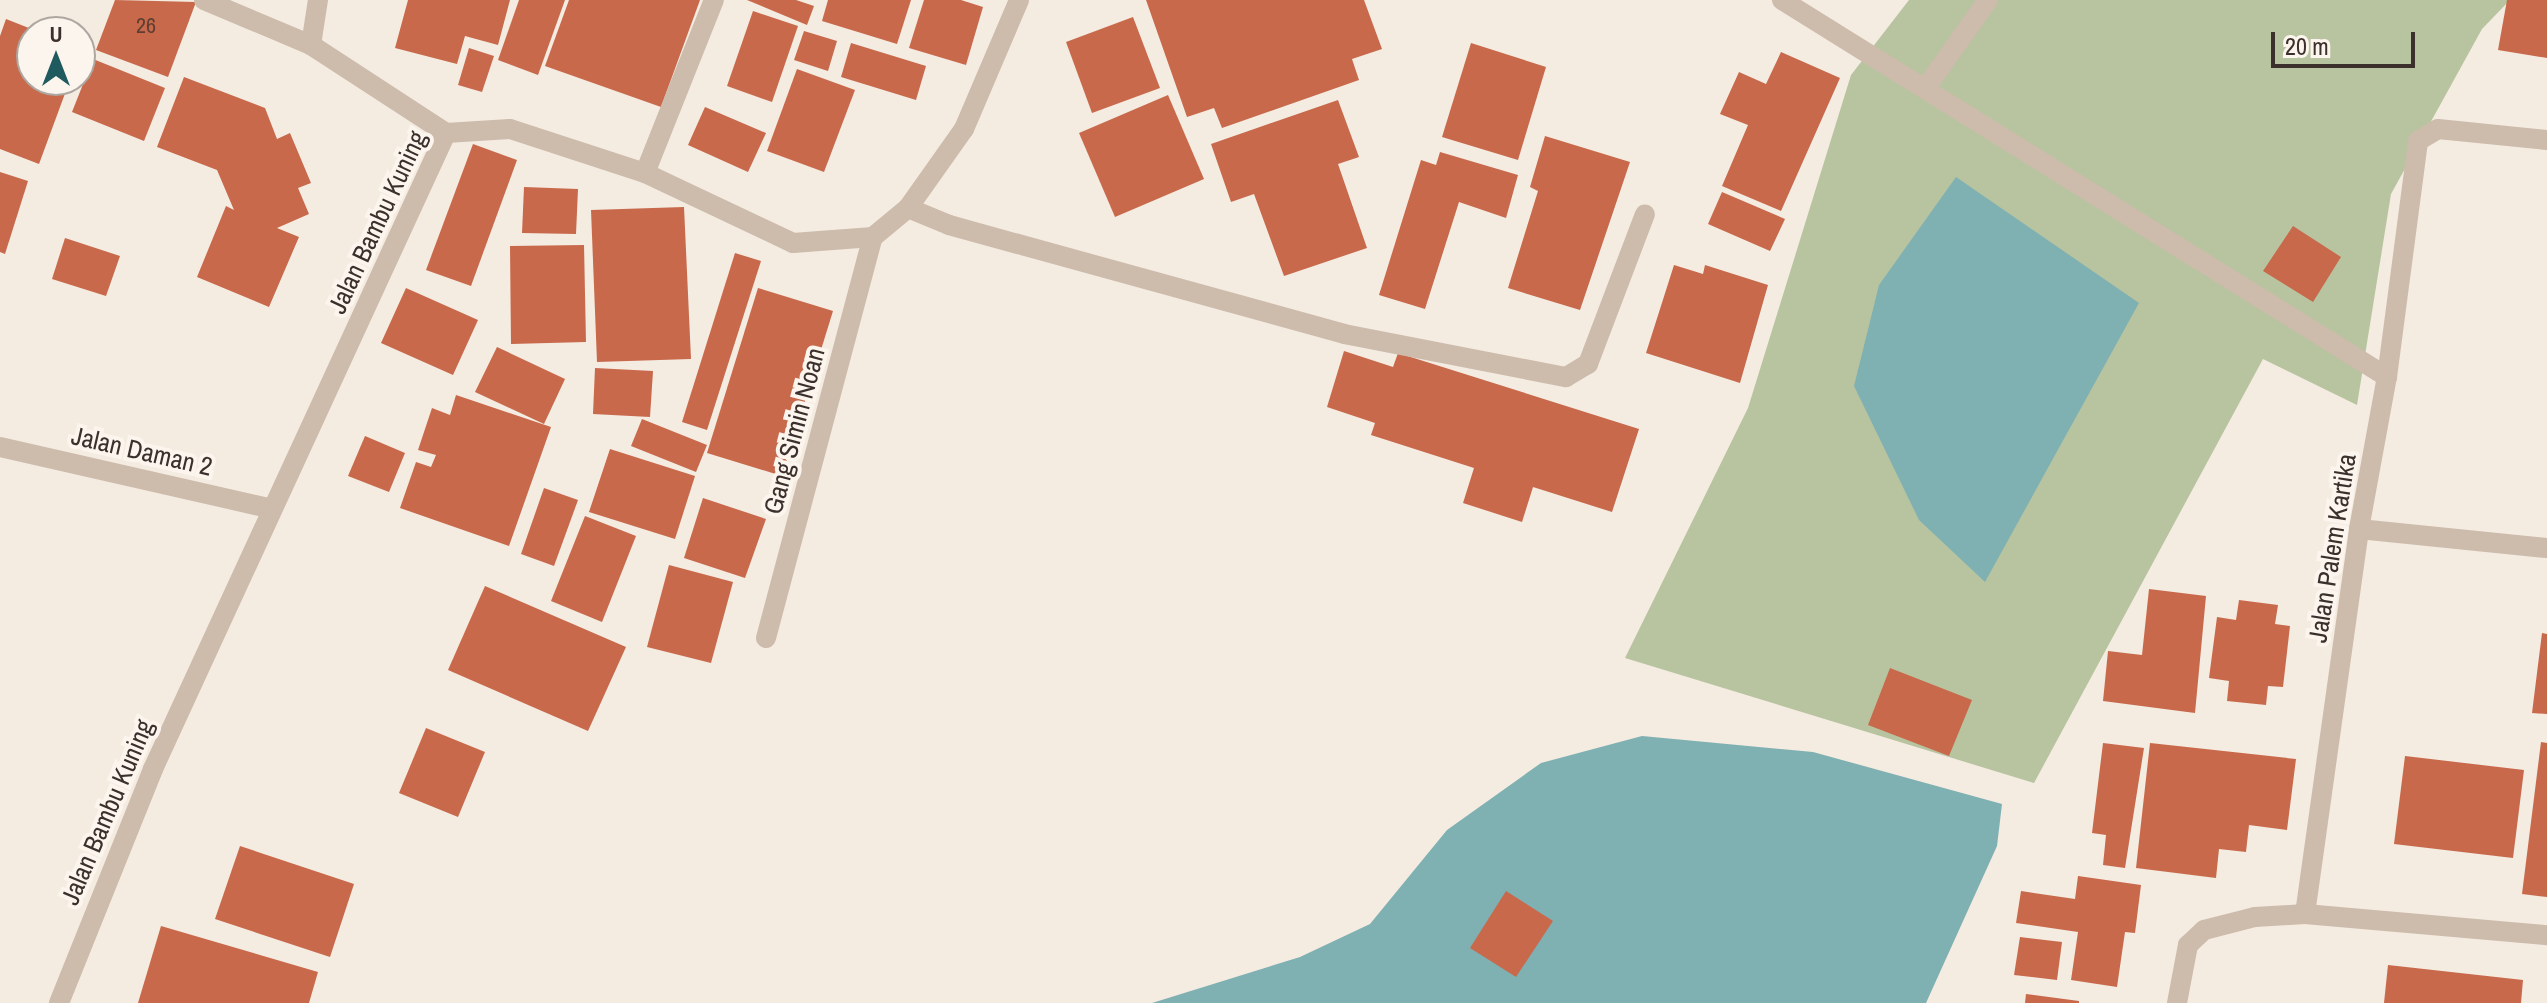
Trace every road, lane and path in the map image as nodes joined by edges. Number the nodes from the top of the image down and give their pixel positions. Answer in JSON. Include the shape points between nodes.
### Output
{"nodes":[{"id":1,"x":204,"y":0,"type":"edge"},
{"id":2,"x":318,"y":0,"type":"edge"},
{"id":3,"x":714,"y":0,"type":"edge"},
{"id":4,"x":1019,"y":0,"type":"edge"},
{"id":5,"x":1782,"y":0,"type":"edge"},
{"id":6,"x":1988,"y":0,"type":"edge"},
{"id":7,"x":311,"y":45,"type":"junction"},
{"id":8,"x":1925,"y":89,"type":"junction"},
{"id":9,"x":446,"y":133,"type":"junction"},
{"id":10,"x":2547,"y":140,"type":"edge"},
{"id":11,"x":645,"y":173,"type":"junction"},
{"id":12,"x":908,"y":208,"type":"junction"},
{"id":13,"x":1645,"y":214,"type":"dead end"},
{"id":14,"x":873,"y":237,"type":"junction"},
{"id":15,"x":2387,"y":377,"type":"junction"},
{"id":16,"x":0,"y":447,"type":"edge"},
{"id":17,"x":272,"y":509,"type":"junction"},
{"id":18,"x":2359,"y":529,"type":"junction"},
{"id":19,"x":2547,"y":548,"type":"edge"},
{"id":20,"x":766,"y":638,"type":"dead end"},
{"id":21,"x":2305,"y":914,"type":"junction"},
{"id":22,"x":2547,"y":935,"type":"edge"},
{"id":23,"x":59,"y":1003,"type":"edge"},
{"id":24,"x":2177,"y":1003,"type":"edge"}],
"edges":[{"from":1,"to":7,"type":"street"},
{"from":2,"to":7,"type":"street"},
{"from":3,"to":11,"type":"street"},
{"from":4,"to":12,"type":"street","via":[[964,129]]},
{"from":5,"to":8,"type":"street"},
{"from":6,"to":8,"type":"street"},
{"from":7,"to":9,"type":"street"},
{"from":8,"to":15,"type":"street"},
{"from":9,"to":11,"type":"street","name":"Jalan Bambu Kuning","via":[[510,129]]},
{"from":9,"to":17,"type":"street","name":"Jalan Bambu Kuning"},
{"from":10,"to":15,"type":"street","name":"Jalan Palem Kartika","via":[[2438,129],[2418,141]]},
{"from":11,"to":14,"type":"street","name":"Jalan Bambu Kuning","via":[[793,243]]},
{"from":12,"to":13,"type":"street","via":[[949,225],[1344,334],[1566,377],[1588,364]]},
{"from":12,"to":14,"type":"street"},
{"from":14,"to":20,"type":"street","name":"Gang Simin Noan"},
{"from":15,"to":18,"type":"street","name":"Jalan Palem Kartika"},
{"from":16,"to":17,"type":"street","name":"Jalan Daman 2"},
{"from":17,"to":23,"type":"street","name":"Jalan Bambu Kuning","via":[[153,769]]},
{"from":18,"to":19,"type":"street"},
{"from":18,"to":21,"type":"street","name":"Jalan Palem Kartika"},
{"from":21,"to":22,"type":"street"},
{"from":21,"to":24,"type":"street","via":[[2255,917],[2204,930],[2188,945]]}]}
